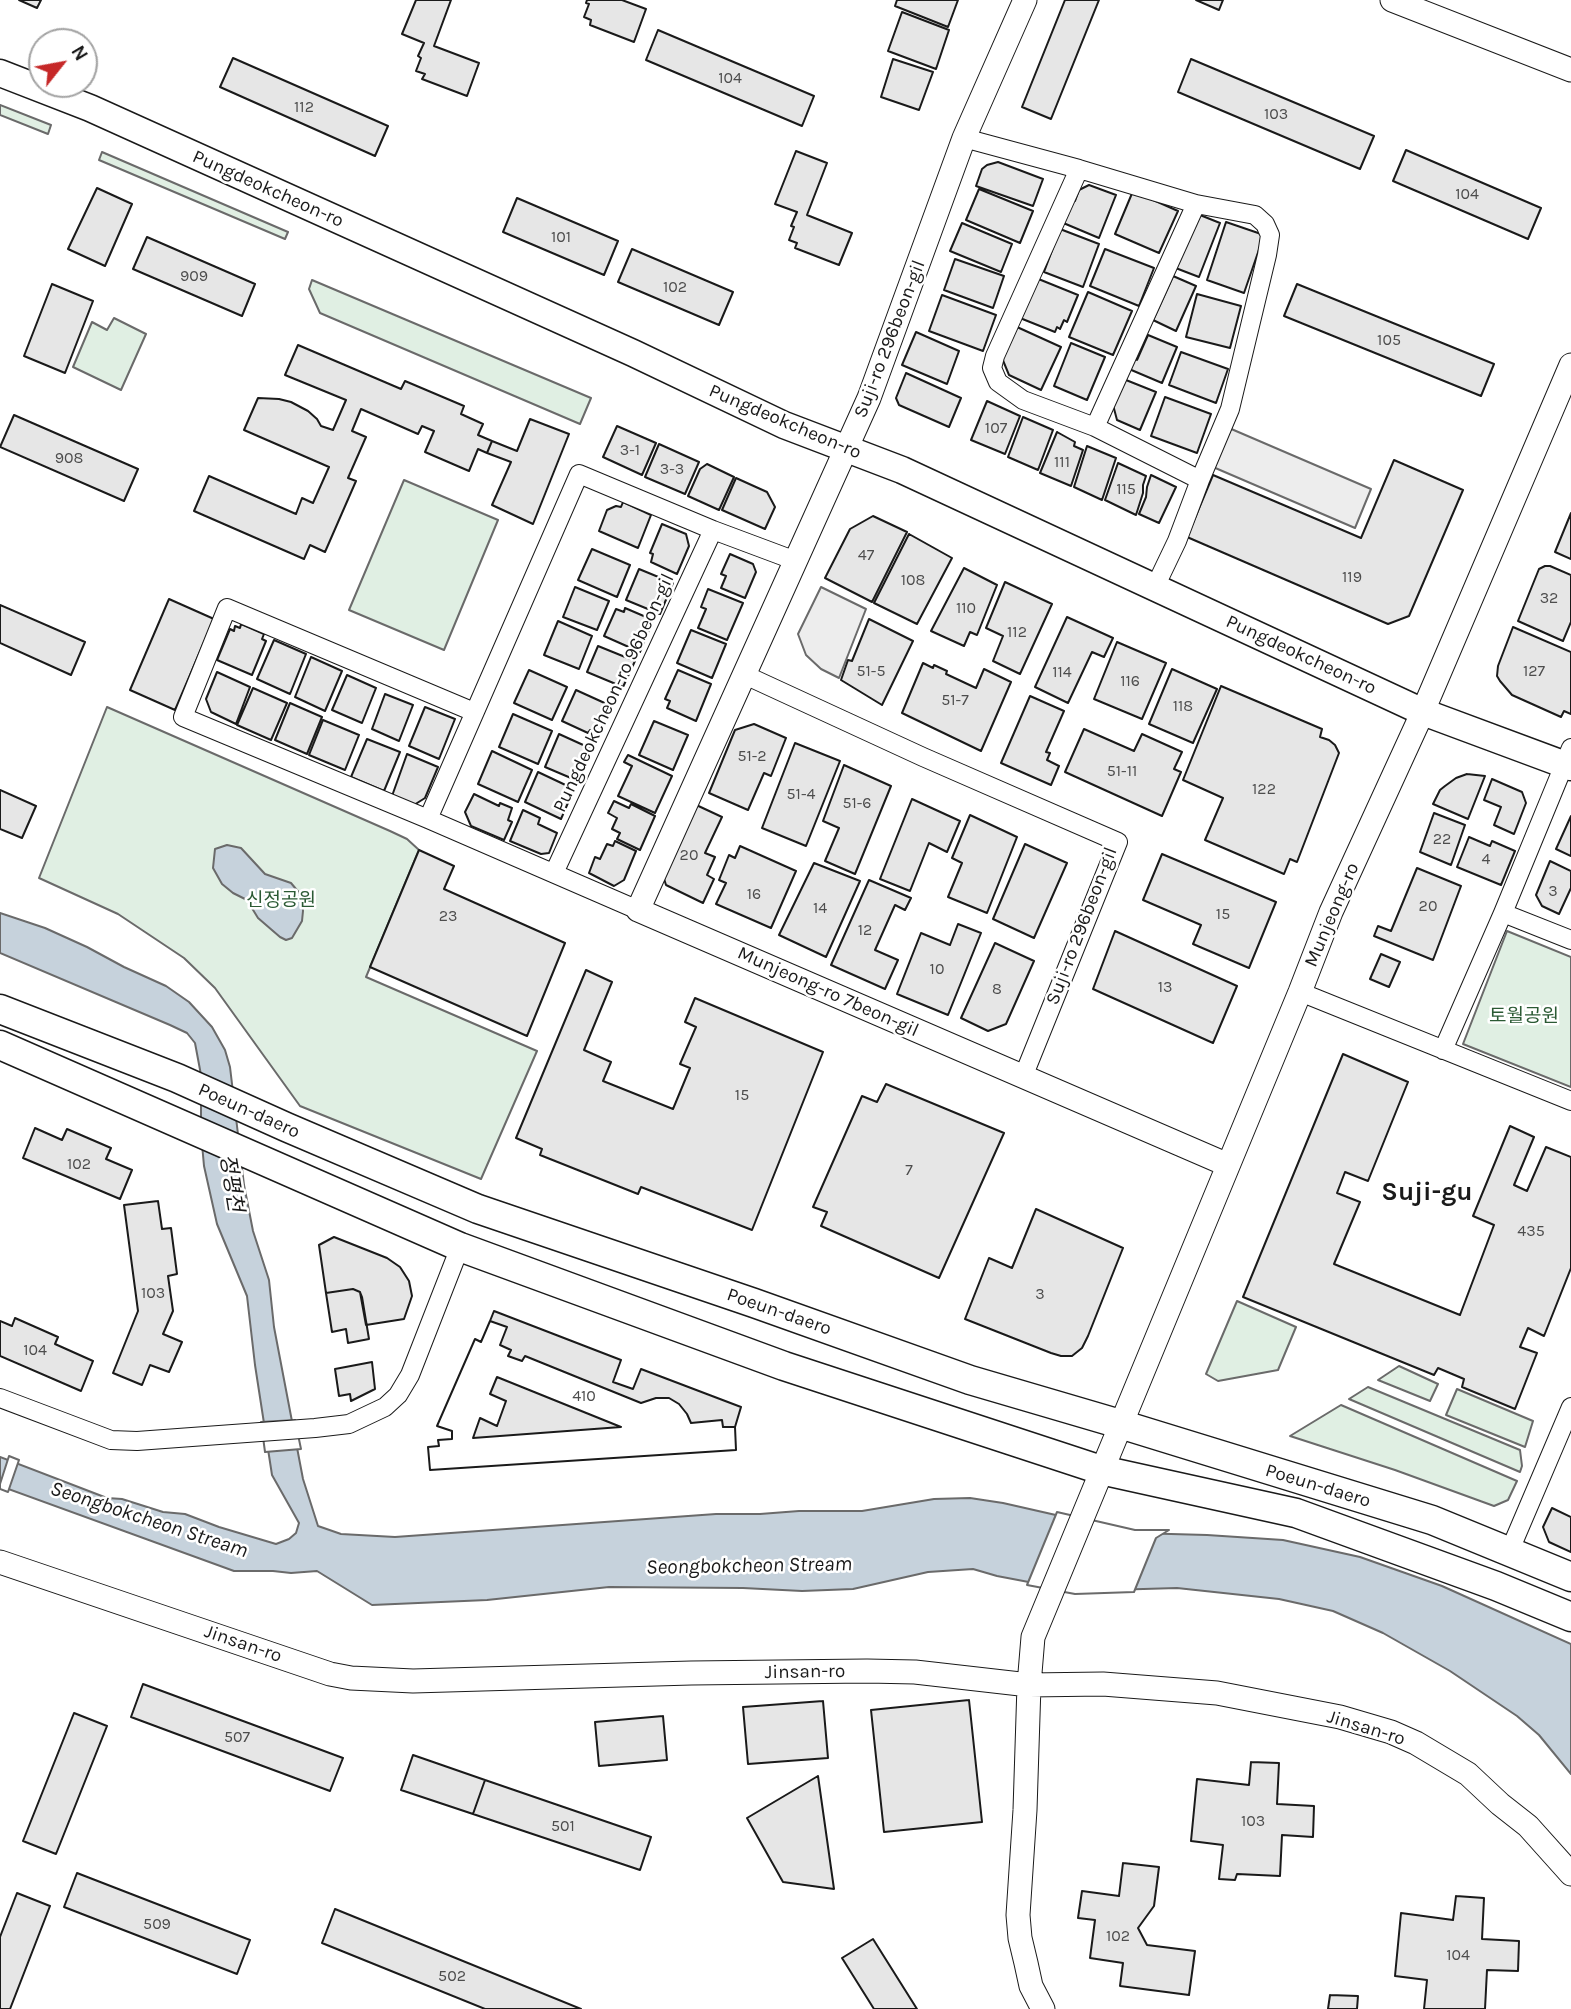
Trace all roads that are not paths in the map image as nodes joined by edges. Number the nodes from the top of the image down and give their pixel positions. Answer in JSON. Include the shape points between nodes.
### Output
{"nodes":[{"id":1,"x":1025,"y":0,"type":"edge"},
{"id":2,"x":1392,"y":0,"type":"edge"},
{"id":3,"x":1571,"y":70,"type":"edge"},
{"id":4,"x":0,"y":73,"type":"edge"},
{"id":5,"x":964,"y":138,"type":"junction"},
{"id":6,"x":1079,"y":169,"type":"junction"},
{"id":7,"x":1196,"y":204,"type":"junction"},
{"id":8,"x":1571,"y":365,"type":"edge"},
{"id":9,"x":1095,"y":427,"type":"junction"},
{"id":10,"x":847,"y":450,"type":"junction"},
{"id":11,"x":1200,"y":480,"type":"junction"},
{"id":12,"x":713,"y":530,"type":"junction"},
{"id":13,"x":796,"y":561,"type":"junction"},
{"id":14,"x":1155,"y":587,"type":"junction"},
{"id":15,"x":745,"y":675,"type":"junction"},
{"id":16,"x":474,"y":712,"type":"junction"},
{"id":17,"x":1423,"y":712,"type":"junction"},
{"id":18,"x":1569,"y":760,"type":"edge"},
{"id":19,"x":428,"y":819,"type":"junction"},
{"id":20,"x":554,"y":873,"type":"junction"},
{"id":21,"x":638,"y":910,"type":"junction"},
{"id":22,"x":1503,"y":914,"type":"junction"},
{"id":23,"x":1571,"y":940,"type":"edge"},
{"id":24,"x":1300,"y":992,"type":"junction"},
{"id":25,"x":0,"y":1009,"type":"edge"},
{"id":26,"x":0,"y":1045,"type":"edge"},
{"id":27,"x":1443,"y":1050,"type":"junction"},
{"id":28,"x":1023,"y":1077,"type":"junction"},
{"id":29,"x":1571,"y":1101,"type":"edge"},
{"id":30,"x":1228,"y":1164,"type":"junction"},
{"id":31,"x":460,"y":1247,"type":"junction"},
{"id":32,"x":0,"y":1398,"type":"edge"},
{"id":33,"x":1571,"y":1407,"type":"edge"},
{"id":34,"x":1120,"y":1424,"type":"junction"},
{"id":35,"x":1101,"y":1470,"type":"junction"},
{"id":36,"x":1510,"y":1550,"type":"junction"},
{"id":37,"x":0,"y":1562,"type":"edge"},
{"id":38,"x":1571,"y":1577,"type":"edge"},
{"id":39,"x":1571,"y":1617,"type":"edge"},
{"id":40,"x":1029,"y":1685,"type":"junction"},
{"id":41,"x":1571,"y":1874,"type":"edge"},
{"id":42,"x":1043,"y":2009,"type":"edge"}],
"edges":[{"from":1,"to":5,"type":"street","name":"Suji-ro 296beon-gil"},
{"from":2,"to":3,"type":"street"},
{"from":4,"to":10,"type":"main road","name":"Pungdeokcheon-ro","via":[[90,108]]},
{"from":5,"to":6,"type":"street"},
{"from":5,"to":10,"type":"street","name":"Suji-ro 296beon-gil"},
{"from":6,"to":7,"type":"street"},
{"from":6,"to":9,"type":"street","via":[[992,368],[998,382],[1023,400]]},
{"from":7,"to":9,"type":"street"},
{"from":7,"to":11,"type":"street","via":[[1255,215],[1270,235],[1230,409]]},
{"from":8,"to":17,"type":"street","name":"Munjeong-ro"},
{"from":9,"to":11,"type":"street"},
{"from":10,"to":13,"type":"street","name":"Suji-ro 296beon-gil"},
{"from":10,"to":14,"type":"main road","name":"Pungdeokcheon-ro","via":[[902,470]]},
{"from":11,"to":14,"type":"street"},
{"from":12,"to":13,"type":"street"},
{"from":12,"to":16,"type":"street","via":[[579,474]]},
{"from":12,"to":20,"type":"street","name":"Pungdeokcheon-ro 96beon-gil"},
{"from":13,"to":15,"type":"street","name":"Suji-ro 296beon-gil"},
{"from":14,"to":17,"type":"main road","name":"Pungdeokcheon-ro"},
{"from":15,"to":21,"type":"street","name":"Suji-ro 296beon-gil"},
{"from":15,"to":28,"type":"street","name":"Suji-ro 296beon-gil","via":[[1118,842]]},
{"from":16,"to":19,"type":"street"},
{"from":16,"to":19,"type":"street","via":[[228,608],[183,717]]},
{"from":17,"to":18,"type":"main road","name":"Pungdeokcheon-ro"},
{"from":17,"to":24,"type":"street","name":"Munjeong-ro","via":[[1331,912]]},
{"from":18,"to":22,"type":"street"},
{"from":19,"to":20,"type":"street","name":"Munjeong-ro 7beon-gil"},
{"from":20,"to":21,"type":"street","name":"Munjeong-ro 7beon-gil"},
{"from":21,"to":28,"type":"street","name":"Munjeong-ro 7beon-gil"},
{"from":22,"to":23,"type":"street"},
{"from":22,"to":27,"type":"street"},
{"from":24,"to":27,"type":"street"},
{"from":24,"to":30,"type":"street","name":"Munjeong-ro"},
{"from":25,"to":34,"type":"main road","name":"Poeun-daero","via":[[177,1079],[478,1209],[970,1380]]},
{"from":26,"to":31,"type":"main road","name":"Poeun-daero"},
{"from":27,"to":29,"type":"street"},
{"from":28,"to":30,"type":"street","name":"Munjeong-ro 7beon-gil"},
{"from":30,"to":34,"type":"street","name":"Munjeong-ro"},
{"from":31,"to":32,"type":"street","via":[[398,1395],[385,1407],[349,1424],[111,1440]]},
{"from":31,"to":35,"type":"main road","name":"Poeun-daero","via":[[785,1366]]},
{"from":33,"to":36,"type":"street"},
{"from":34,"to":35,"type":"street","name":"Munjeong-ro"},
{"from":34,"to":36,"type":"main road","name":"Poeun-daero","via":[[1432,1520]]},
{"from":35,"to":39,"type":"main road","name":"Poeun-daero","via":[[1296,1513]]},
{"from":35,"to":40,"type":"street","name":"Munjeong-ro","via":[[1033,1637]]},
{"from":36,"to":38,"type":"main road","name":"Poeun-daero"},
{"from":37,"to":40,"type":"street","name":"Jinsan-ro","via":[[351,1678],[413,1681],[867,1671]]},
{"from":40,"to":41,"type":"street","name":"Jinsan-ro","via":[[1103,1684],[1217,1693],[1391,1732],[1468,1774],[1528,1826]]},
{"from":40,"to":42,"type":"street","name":"Munjeong-ro","via":[[1018,1915],[1031,1986]]}]}
